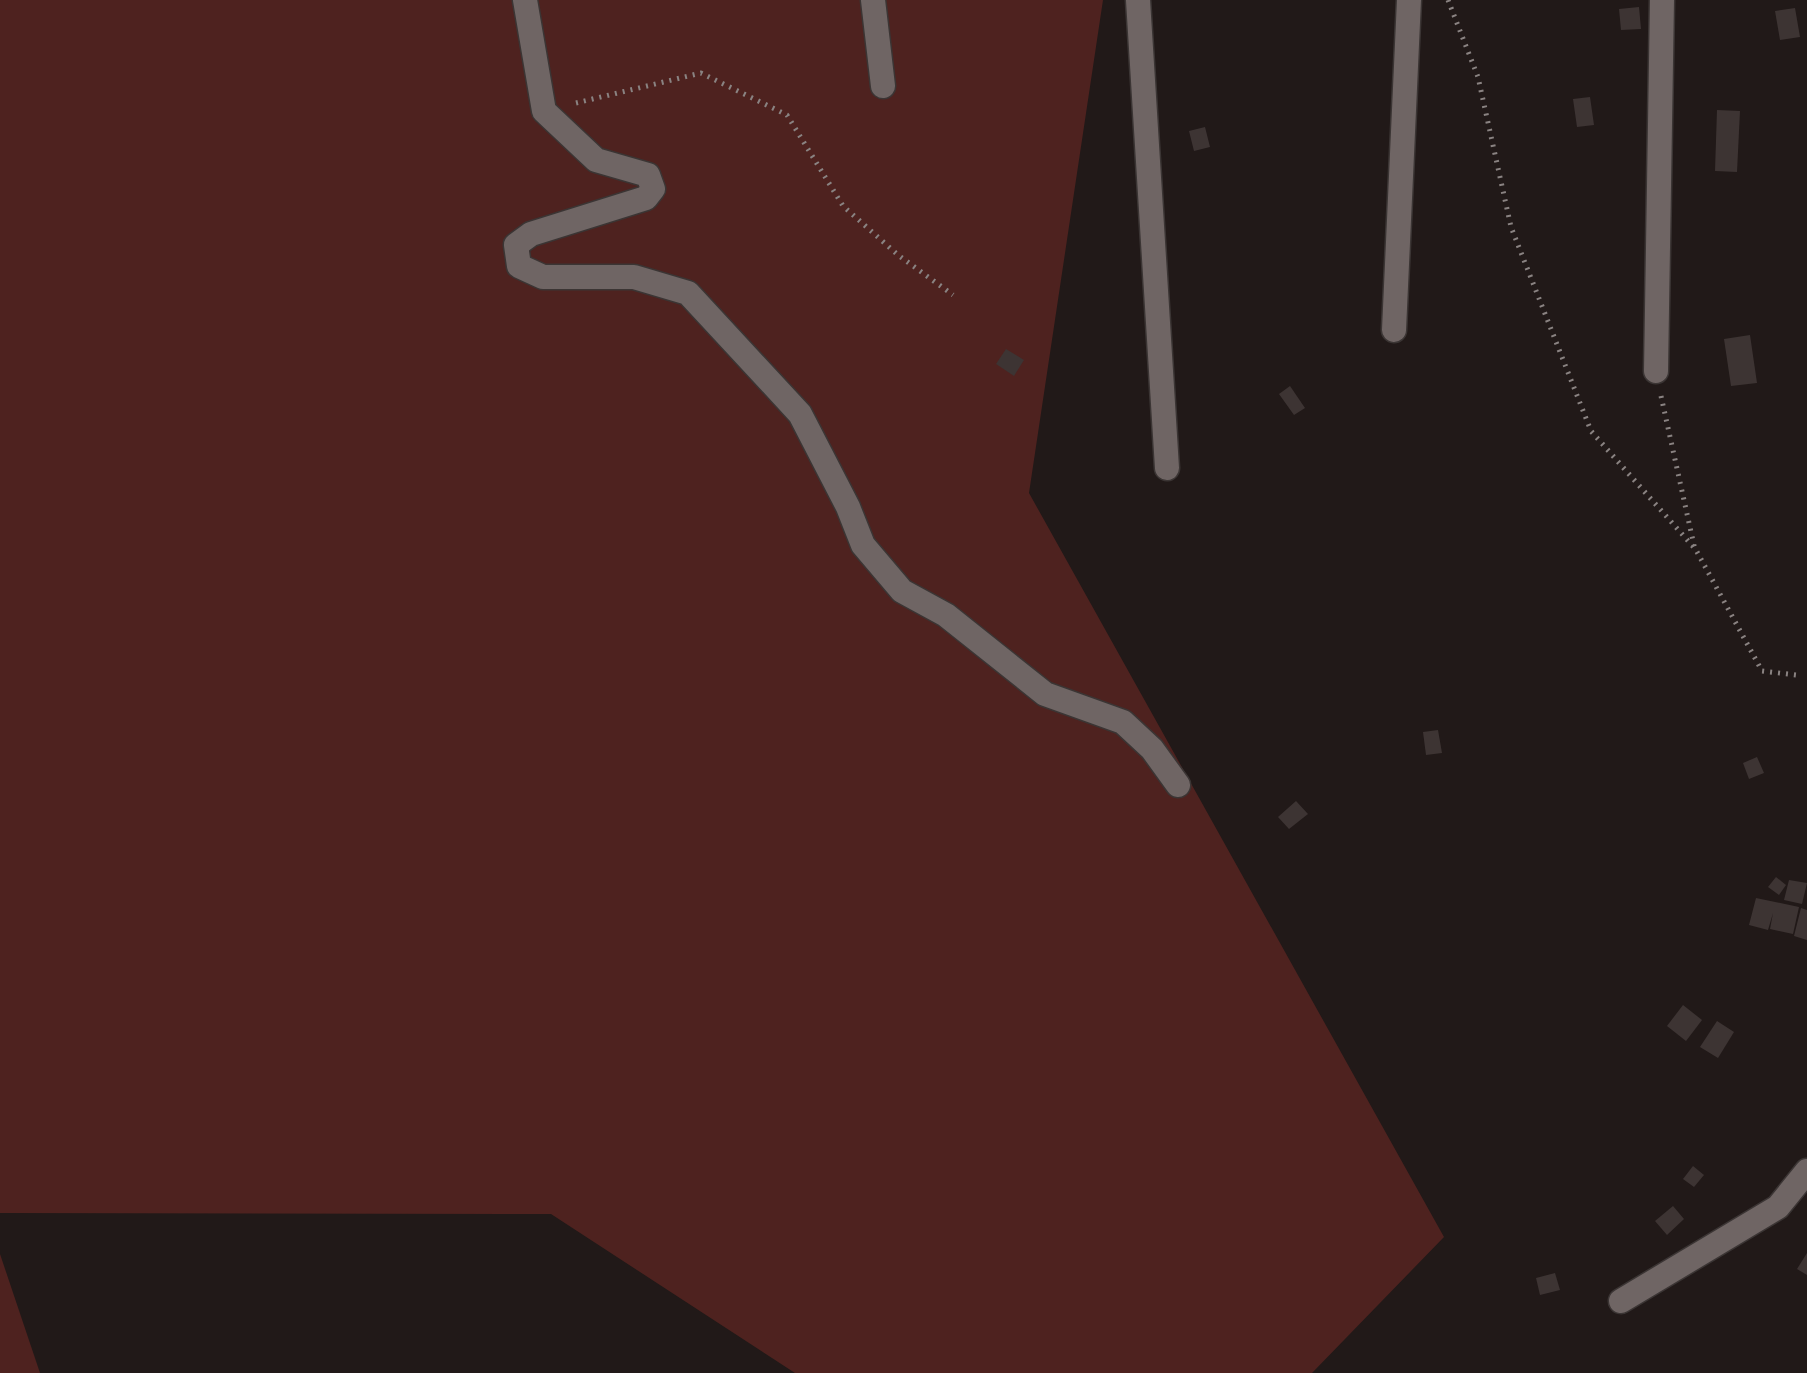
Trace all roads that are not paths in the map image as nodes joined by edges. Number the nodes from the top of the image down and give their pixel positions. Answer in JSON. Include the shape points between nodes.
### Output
{"nodes":[{"id":1,"x":525,"y":0,"type":"edge"},
{"id":2,"x":873,"y":0,"type":"edge"},
{"id":3,"x":1138,"y":0,"type":"edge"},
{"id":4,"x":1409,"y":0,"type":"edge"},
{"id":5,"x":1662,"y":0,"type":"edge"},
{"id":6,"x":883,"y":86,"type":"dead end"},
{"id":7,"x":1394,"y":330,"type":"dead end"},
{"id":8,"x":1656,"y":371,"type":"road end"},
{"id":9,"x":1167,"y":468,"type":"dead end"},
{"id":10,"x":1178,"y":785,"type":"dead end"},
{"id":11,"x":1807,"y":1171,"type":"edge"},
{"id":12,"x":1621,"y":1301,"type":"dead end"}],
"edges":[{"from":1,"to":10,"type":"street","via":[[544,111],[596,160],[648,175],[653,189],[646,198],[531,234],[516,245],[519,266],[543,277],[634,277],[688,293],[800,414],[863,545],[902,591],[946,615],[1045,694],[1123,722],[1152,749]]},
{"from":2,"to":6,"type":"street"},
{"from":3,"to":9,"type":"street"},
{"from":4,"to":7,"type":"street"},
{"from":5,"to":8,"type":"street"},
{"from":11,"to":12,"type":"street","via":[[1778,1207]]}]}
